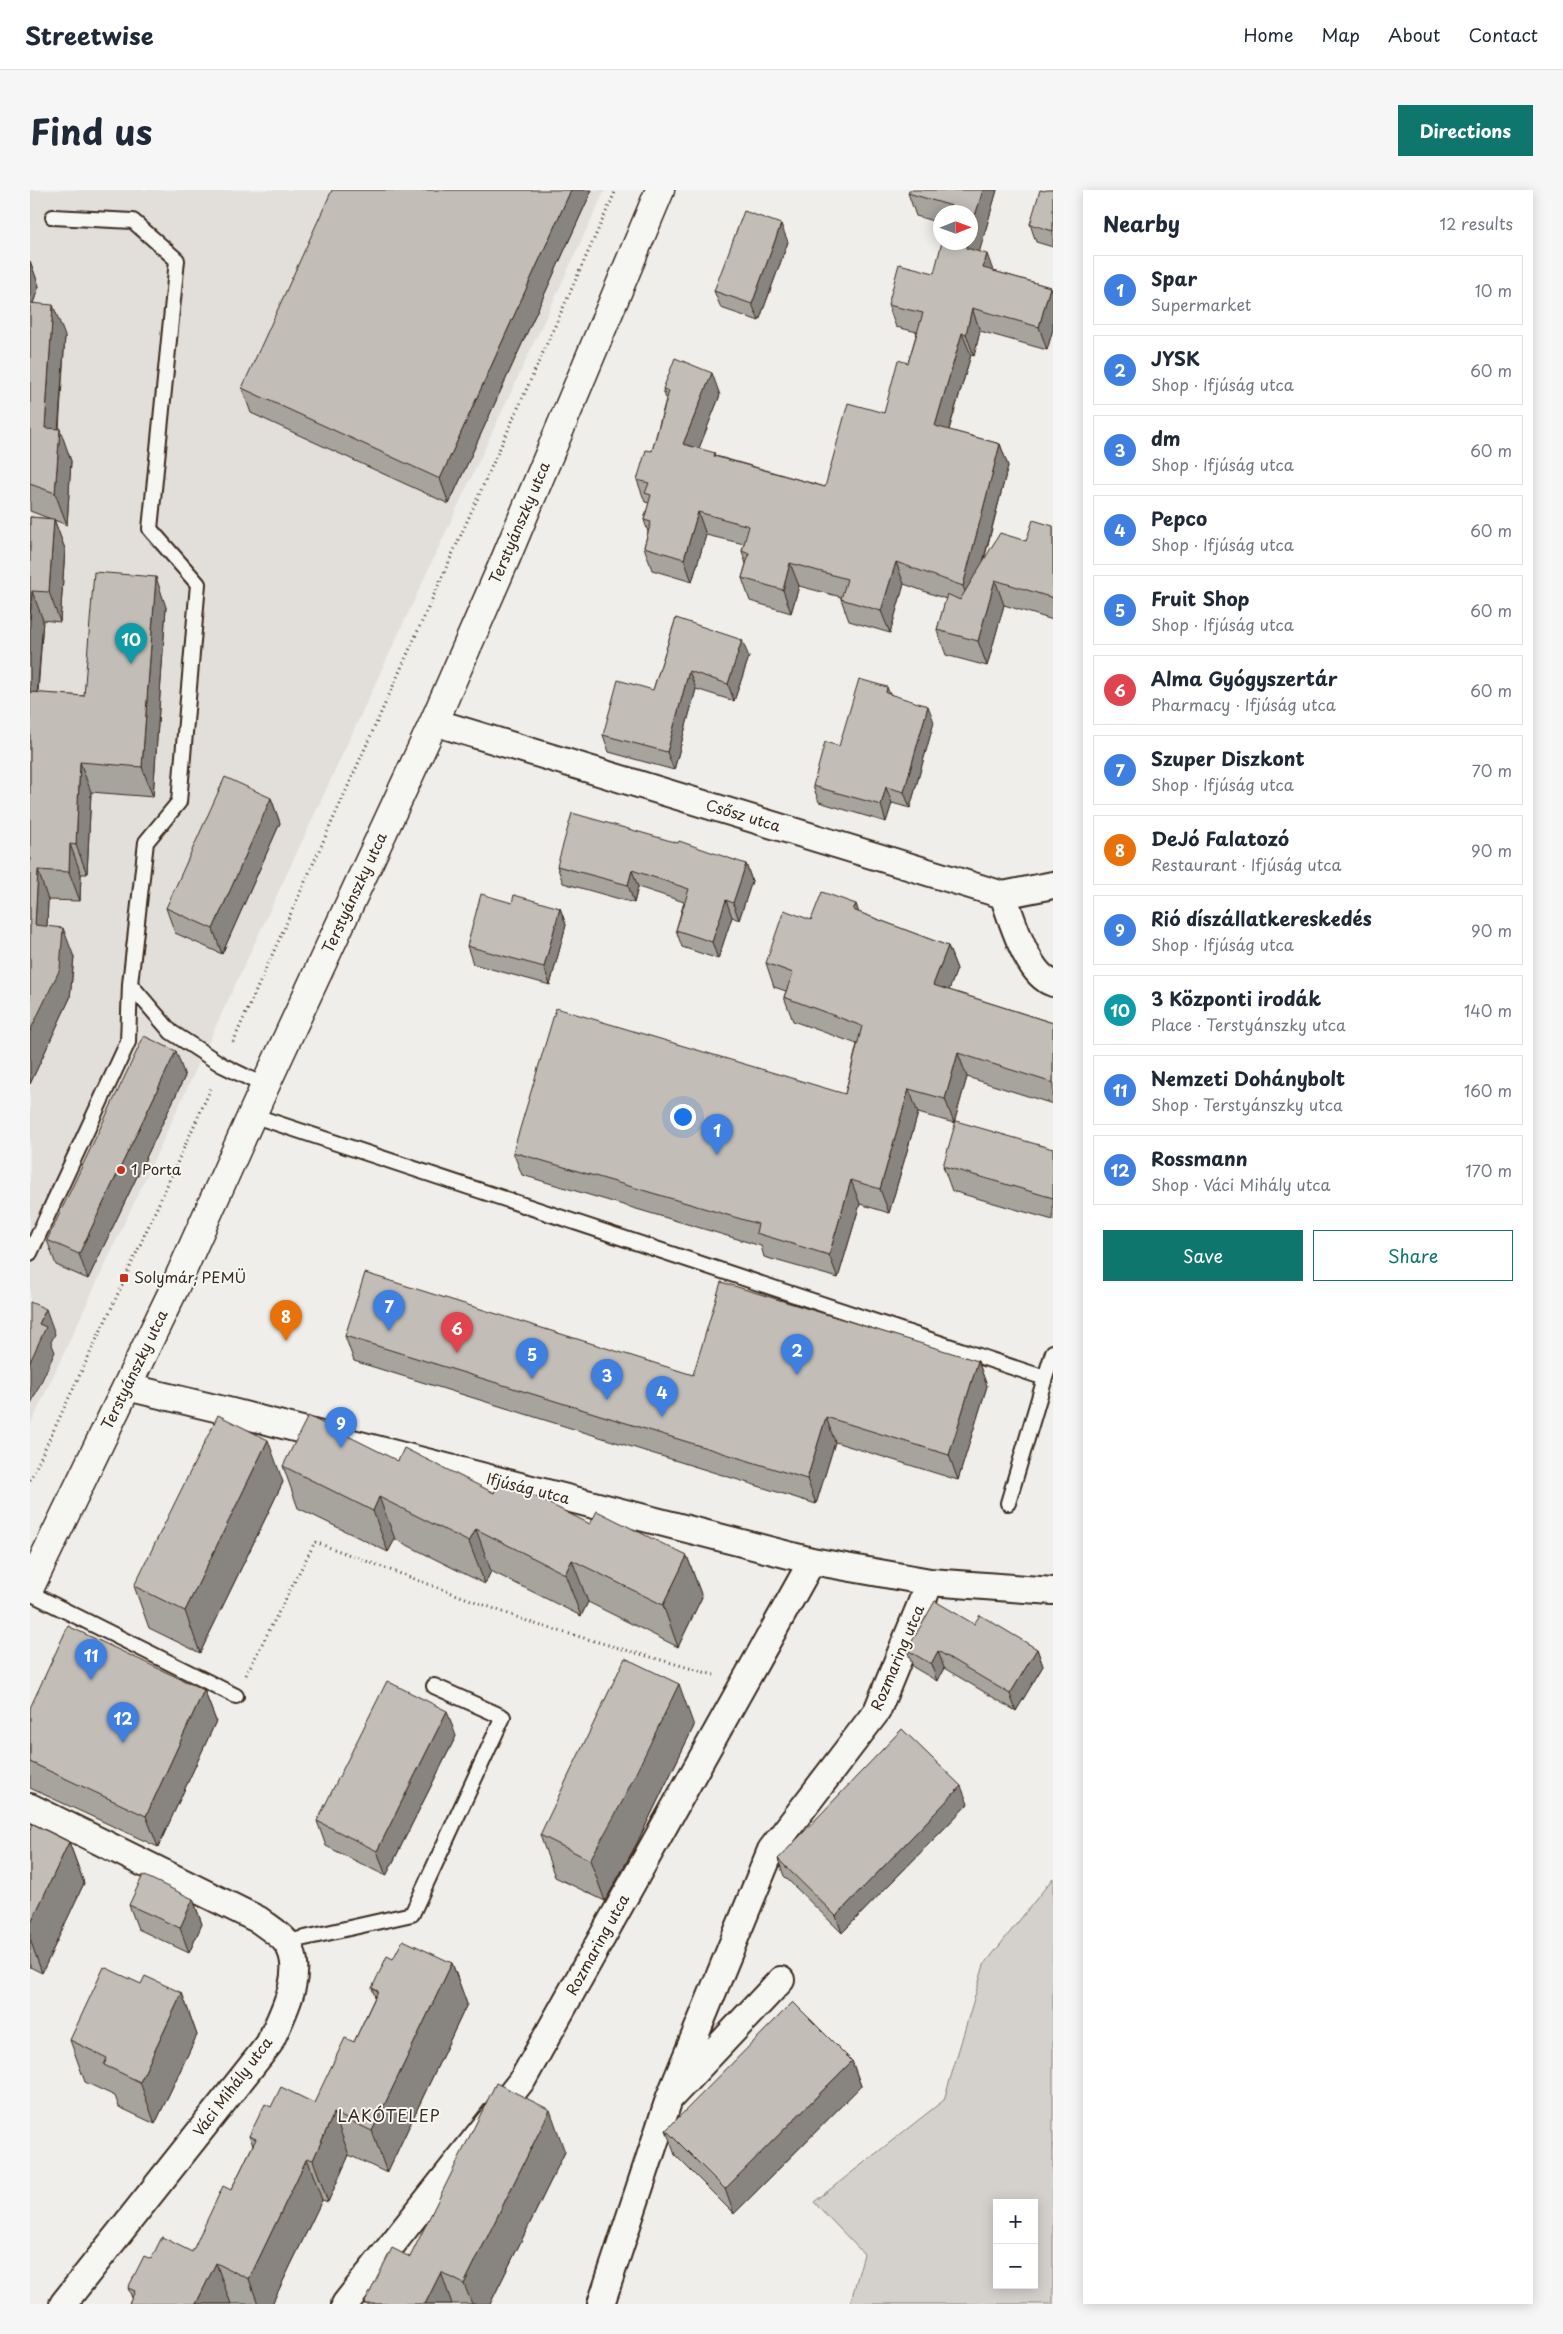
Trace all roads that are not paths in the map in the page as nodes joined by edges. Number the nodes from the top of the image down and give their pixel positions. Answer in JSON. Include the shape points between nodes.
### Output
{"nodes":[{"id":1,"x":660,"y":190,"type":"edge"},
{"id":2,"x":53,"y":217,"type":"dead end"},
{"id":3,"x":434,"y":722,"type":"junction"},
{"id":4,"x":1053,"y":885,"type":"edge"},
{"id":5,"x":1003,"y":896,"type":"junction"},
{"id":6,"x":1053,"y":983,"type":"edge"},
{"id":7,"x":130,"y":984,"type":"junction"},
{"id":8,"x":265,"y":1086,"type":"junction"},
{"id":9,"x":252,"y":1115,"type":"junction"},
{"id":10,"x":30,"y":1253,"type":"edge"},
{"id":11,"x":1053,"y":1352,"type":"edge"},
{"id":12,"x":1044,"y":1378,"type":"junction"},
{"id":13,"x":127,"y":1387,"type":"junction"},
{"id":14,"x":1008,"y":1503,"type":"dead end"},
{"id":15,"x":812,"y":1561,"type":"junction"},
{"id":16,"x":930,"y":1582,"type":"junction"},
{"id":17,"x":30,"y":1587,"type":"edge"},
{"id":18,"x":1053,"y":1591,"type":"edge"},
{"id":19,"x":30,"y":1593,"type":"edge"},
{"id":20,"x":434,"y":1686,"type":"dead end"},
{"id":21,"x":236,"y":1696,"type":"road end"},
{"id":22,"x":30,"y":1807,"type":"edge"},
{"id":23,"x":287,"y":1942,"type":"junction"},
{"id":24,"x":781,"y":1980,"type":"dead end"},
{"id":25,"x":669,"y":2099,"type":"junction"},
{"id":26,"x":63,"y":2304,"type":"edge"},
{"id":27,"x":345,"y":2304,"type":"edge"},
{"id":28,"x":601,"y":2304,"type":"edge"}],
"edges":[{"from":1,"to":3,"type":"main road","name":"Terstyánszky utca"},
{"from":2,"to":7,"type":"lane","via":[[133,221],[176,260],[150,529],[198,584],[179,802],[146,842]]},
{"from":3,"to":5,"type":"street","name":"Csősz utca"},
{"from":3,"to":8,"type":"main road","name":"Terstyánszky utca"},
{"from":4,"to":5,"type":"street","name":"Csősz utca"},
{"from":5,"to":6,"type":"street","via":[[1028,960]]},
{"from":7,"to":8,"type":"lane","via":[[171,1032],[222,1065]]},
{"from":7,"to":10,"type":"lane","via":[[128,1042]]},
{"from":8,"to":9,"type":"main road","name":"Terstyánszky utca"},
{"from":9,"to":12,"type":"lane"},
{"from":9,"to":13,"type":"main road","name":"Terstyánszky utca"},
{"from":11,"to":12,"type":"lane"},
{"from":12,"to":14,"type":"lane"},
{"from":13,"to":15,"type":"street","name":"Ifjúság utca"},
{"from":13,"to":17,"type":"main road","name":"Terstyánszky utca"},
{"from":15,"to":16,"type":"street","name":"Ifjúság utca"},
{"from":15,"to":27,"type":"street","name":"Rozmaring utca","via":[[523,2079]]},
{"from":16,"to":18,"type":"street","name":"Ifjúság utca"},
{"from":16,"to":25,"type":"street","name":"Rozmaring utca","via":[[877,1711],[771,1850]]},
{"from":19,"to":21,"type":"lane"},
{"from":20,"to":23,"type":"lane","via":[[503,1717],[412,1914]]},
{"from":22,"to":23,"type":"street","via":[[260,1920]]},
{"from":23,"to":26,"type":"street","name":"Váci Mihály utca","via":[[295,1968],[288,2002],[269,2044]]},
{"from":24,"to":25,"type":"street","name":"Rozmaring utca"},
{"from":25,"to":28,"type":"street","name":"Rozmaring utca"}]}
